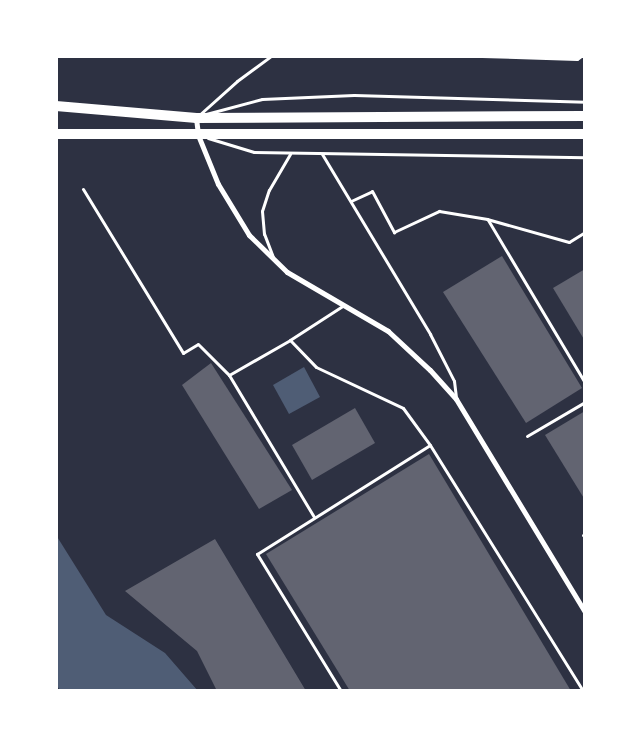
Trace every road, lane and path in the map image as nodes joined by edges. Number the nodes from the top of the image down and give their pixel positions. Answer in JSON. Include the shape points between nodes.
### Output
{"nodes":[{"id":1,"x":271,"y":56,"type":"edge"},
{"id":2,"x":482,"y":56,"type":"edge"},
{"id":3,"x":581,"y":56,"type":"edge"},
{"id":4,"x":585,"y":102,"type":"edge"},
{"id":5,"x":56,"y":106,"type":"edge"},
{"id":6,"x":585,"y":116,"type":"edge"},
{"id":7,"x":196,"y":118,"type":"junction"},
{"id":8,"x":56,"y":134,"type":"edge"},
{"id":9,"x":585,"y":134,"type":"edge"},
{"id":10,"x":198,"y":135,"type":"junction"},
{"id":11,"x":290,"y":154,"type":"junction"},
{"id":12,"x":322,"y":154,"type":"junction"},
{"id":13,"x":585,"y":157,"type":"edge"},
{"id":14,"x":83,"y":189,"type":"dead end"},
{"id":15,"x":351,"y":201,"type":"junction"},
{"id":16,"x":487,"y":219,"type":"junction"},
{"id":17,"x":585,"y":232,"type":"edge"},
{"id":18,"x":274,"y":262,"type":"junction"},
{"id":19,"x":344,"y":305,"type":"junction"},
{"id":20,"x":290,"y":340,"type":"junction"},
{"id":21,"x":229,"y":375,"type":"junction"},
{"id":22,"x":585,"y":383,"type":"edge"},
{"id":23,"x":456,"y":399,"type":"junction"},
{"id":24,"x":585,"y":402,"type":"edge"},
{"id":25,"x":527,"y":436,"type":"dead end"},
{"id":26,"x":430,"y":445,"type":"junction"},
{"id":27,"x":314,"y":516,"type":"junction"},
{"id":28,"x":585,"y":612,"type":"edge"},
{"id":29,"x":341,"y":691,"type":"edge"},
{"id":30,"x":583,"y":691,"type":"edge"}],
"edges":[{"from":1,"to":7,"type":"lane","via":[[237,80]]},
{"from":2,"to":3,"type":"lane","via":[[577,59]]},
{"from":4,"to":7,"type":"lane","via":[[354,95],[262,99],[234,104]]},
{"from":5,"to":7,"type":"main road"},
{"from":6,"to":7,"type":"main road"},
{"from":7,"to":10,"type":"street"},
{"from":8,"to":10,"type":"main road"},
{"from":9,"to":10,"type":"main road"},
{"from":10,"to":11,"type":"lane","via":[[254,152]]},
{"from":10,"to":18,"type":"street","via":[[218,184],[249,235]]},
{"from":11,"to":12,"type":"lane"},
{"from":11,"to":18,"type":"lane","via":[[269,190],[262,211],[264,234]]},
{"from":12,"to":13,"type":"lane"},
{"from":12,"to":15,"type":"lane"},
{"from":14,"to":21,"type":"lane","via":[[183,353],[198,344]]},
{"from":15,"to":16,"type":"lane","via":[[372,191],[394,232],[439,211]]},
{"from":15,"to":23,"type":"lane","via":[[430,334],[454,381]]},
{"from":16,"to":17,"type":"lane","via":[[569,242]]},
{"from":16,"to":22,"type":"lane"},
{"from":18,"to":19,"type":"street"},
{"from":19,"to":20,"type":"lane"},
{"from":19,"to":23,"type":"street","via":[[388,331]]},
{"from":20,"to":21,"type":"lane"},
{"from":20,"to":26,"type":"lane","via":[[316,367],[403,408]]},
{"from":21,"to":27,"type":"lane"},
{"from":23,"to":28,"type":"street"},
{"from":24,"to":25,"type":"lane"},
{"from":26,"to":27,"type":"lane"},
{"from":26,"to":30,"type":"lane"},
{"from":27,"to":29,"type":"lane","via":[[257,554]]}]}
